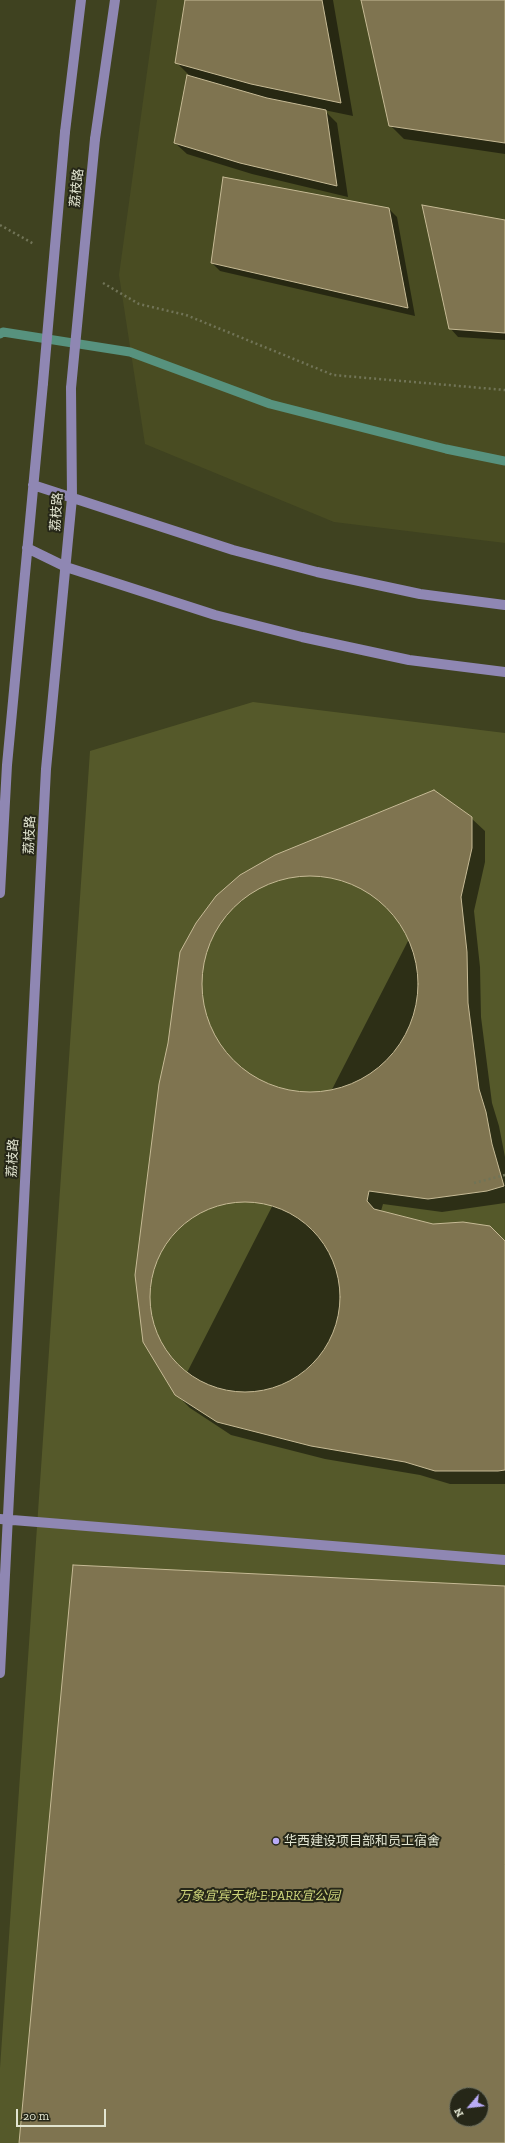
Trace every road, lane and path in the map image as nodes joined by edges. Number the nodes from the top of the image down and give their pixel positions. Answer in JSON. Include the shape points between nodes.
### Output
{"nodes":[{"id":1,"x":81,"y":0,"type":"edge"},
{"id":2,"x":115,"y":0,"type":"edge"},
{"id":3,"x":0,"y":225,"type":"edge"},
{"id":4,"x":40,"y":247,"type":"dead end"},
{"id":5,"x":100,"y":282,"type":"dead end"},
{"id":6,"x":505,"y":390,"type":"edge"},
{"id":7,"x":33,"y":485,"type":"junction"},
{"id":8,"x":72,"y":498,"type":"junction"},
{"id":9,"x":27,"y":548,"type":"junction"},
{"id":10,"x":66,"y":567,"type":"junction"},
{"id":11,"x":505,"y":605,"type":"edge"},
{"id":12,"x":505,"y":672,"type":"edge"},
{"id":13,"x":0,"y":893,"type":"edge"},
{"id":14,"x":505,"y":1175,"type":"edge"},
{"id":15,"x":474,"y":1183,"type":"dead end"},
{"id":16,"x":4,"y":1519,"type":"edge"},
{"id":17,"x":505,"y":1560,"type":"edge"},
{"id":18,"x":0,"y":1673,"type":"edge"}],
"edges":[{"from":1,"to":7,"type":"street","name":"荔枝路","bridge":true,"via":[[65,132]]},
{"from":2,"to":8,"type":"street","name":"荔枝路","bridge":true,"via":[[95,139],[71,388]]},
{"from":3,"to":4,"type":"path"},
{"from":5,"to":6,"type":"path","via":[[139,304],[186,315],[333,375]]},
{"from":7,"to":8,"type":"street"},
{"from":7,"to":9,"type":"street","name":"荔枝路"},
{"from":8,"to":10,"type":"street","name":"荔枝路"},
{"from":8,"to":11,"type":"street","via":[[233,550],[317,572],[420,594]]},
{"from":9,"to":10,"type":"street"},
{"from":9,"to":13,"type":"street","name":"荔枝路","via":[[7,765]]},
{"from":10,"to":12,"type":"street","via":[[215,614],[302,637],[409,660]]},
{"from":10,"to":16,"type":"street","name":"荔枝路","via":[[46,777]]},
{"from":14,"to":15,"type":"path"},
{"from":16,"to":17,"type":"street"},
{"from":16,"to":18,"type":"street","name":"荔枝路"}]}
